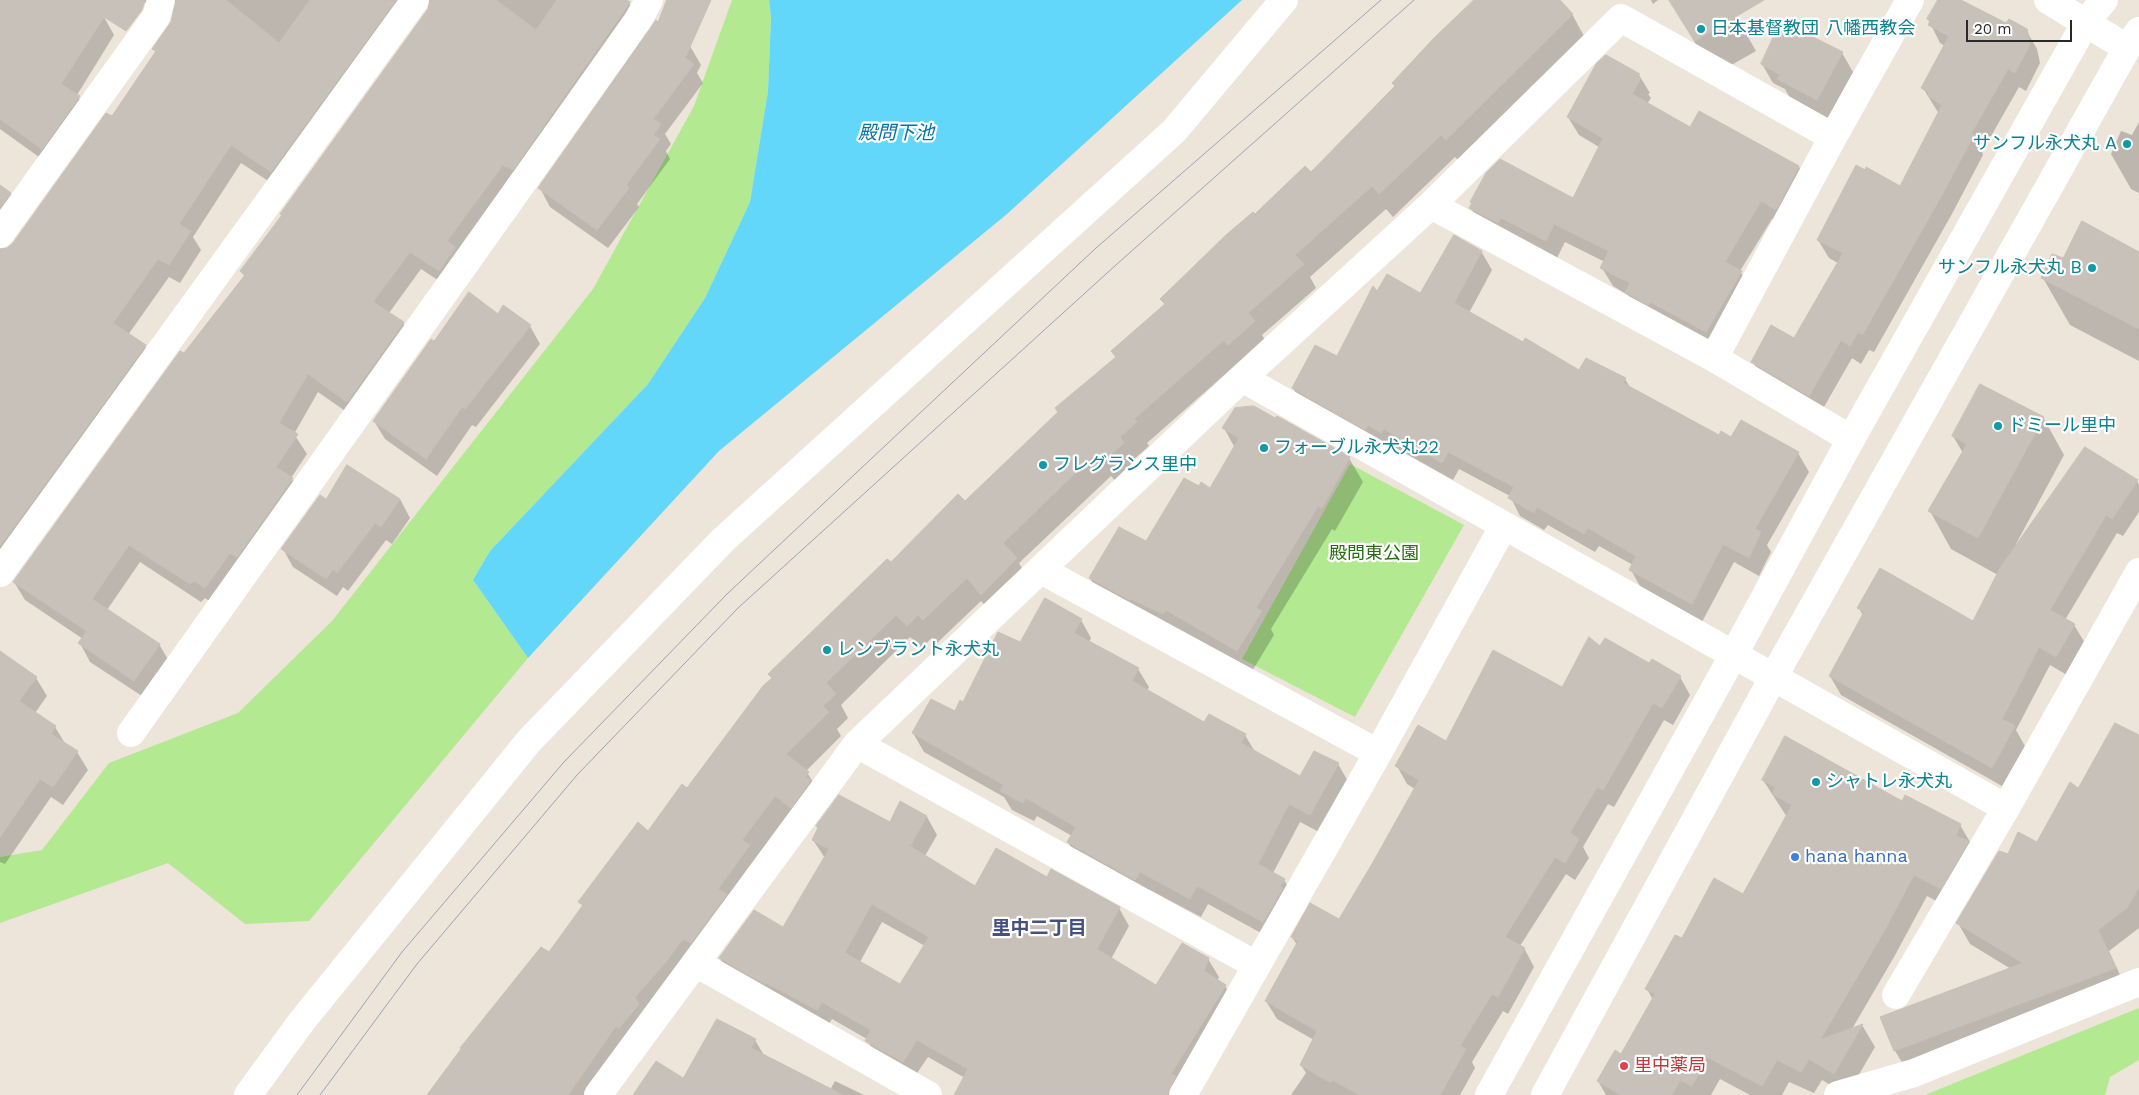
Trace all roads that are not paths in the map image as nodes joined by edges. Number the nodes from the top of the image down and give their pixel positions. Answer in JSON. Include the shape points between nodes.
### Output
{"nodes":[{"id":1,"x":161,"y":0,"type":"edge"},
{"id":2,"x":415,"y":0,"type":"edge"},
{"id":3,"x":648,"y":0,"type":"edge"},
{"id":4,"x":1284,"y":0,"type":"edge"},
{"id":5,"x":1910,"y":0,"type":"edge"},
{"id":6,"x":2048,"y":0,"type":"edge"},
{"id":7,"x":2104,"y":0,"type":"edge"},
{"id":8,"x":2086,"y":22,"type":"junction"},
{"id":9,"x":2133,"y":39,"type":"edge"},
{"id":10,"x":1833,"y":137,"type":"junction"},
{"id":11,"x":1432,"y":205,"type":"junction"},
{"id":12,"x":0,"y":234,"type":"edge"},
{"id":13,"x":1714,"y":358,"type":"junction"},
{"id":14,"x":1242,"y":378,"type":"junction"},
{"id":15,"x":1851,"y":439,"type":"junction"},
{"id":16,"x":1503,"y":527,"type":"junction"},
{"id":17,"x":1040,"y":570,"type":"junction"},
{"id":18,"x":0,"y":572,"type":"edge"},
{"id":19,"x":2139,"y":572,"type":"edge"},
{"id":20,"x":2130,"y":610,"type":"edge"},
{"id":21,"x":1734,"y":654,"type":"junction"},
{"id":22,"x":1774,"y":676,"type":"junction"},
{"id":23,"x":131,"y":733,"type":"dead end"},
{"id":24,"x":857,"y":744,"type":"junction"},
{"id":25,"x":1378,"y":753,"type":"junction"},
{"id":26,"x":2006,"y":808,"type":"junction"},
{"id":27,"x":696,"y":963,"type":"junction"},
{"id":28,"x":1256,"y":965,"type":"junction"},
{"id":29,"x":2139,"y":982,"type":"edge"},
{"id":30,"x":1896,"y":995,"type":"dead end"},
{"id":31,"x":248,"y":1095,"type":"edge"},
{"id":32,"x":598,"y":1095,"type":"edge"},
{"id":33,"x":928,"y":1095,"type":"edge"},
{"id":34,"x":1183,"y":1095,"type":"edge"},
{"id":35,"x":1489,"y":1095,"type":"edge"},
{"id":36,"x":1545,"y":1095,"type":"edge"},
{"id":37,"x":1838,"y":1095,"type":"edge"}],
"edges":[{"from":1,"to":12,"type":"street","via":[[156,17]]},
{"from":2,"to":18,"type":"street"},
{"from":3,"to":23,"type":"street","via":[[638,20],[579,104]]},
{"from":4,"to":31,"type":"street","via":[[1174,131],[723,540],[529,741],[302,1021]]},
{"from":5,"to":10,"type":"street"},
{"from":6,"to":8,"type":"street"},
{"from":7,"to":8,"type":"street"},
{"from":8,"to":9,"type":"street"},
{"from":8,"to":15,"type":"street"},
{"from":9,"to":22,"type":"street"},
{"from":10,"to":11,"type":"street","via":[[1621,18]]},
{"from":10,"to":13,"type":"street"},
{"from":11,"to":13,"type":"street"},
{"from":11,"to":14,"type":"street"},
{"from":13,"to":15,"type":"street"},
{"from":14,"to":16,"type":"street"},
{"from":14,"to":17,"type":"street"},
{"from":15,"to":21,"type":"street"},
{"from":16,"to":21,"type":"street"},
{"from":16,"to":25,"type":"street"},
{"from":17,"to":24,"type":"street"},
{"from":17,"to":25,"type":"street"},
{"from":19,"to":20,"type":"street"},
{"from":20,"to":26,"type":"street"},
{"from":21,"to":22,"type":"street"},
{"from":21,"to":35,"type":"street"},
{"from":22,"to":26,"type":"street"},
{"from":22,"to":36,"type":"street"},
{"from":24,"to":27,"type":"street"},
{"from":24,"to":28,"type":"street"},
{"from":25,"to":28,"type":"street"},
{"from":26,"to":30,"type":"street"},
{"from":27,"to":32,"type":"street"},
{"from":27,"to":33,"type":"street"},
{"from":28,"to":34,"type":"street"},
{"from":29,"to":37,"type":"street","via":[[1914,1073]]}]}
